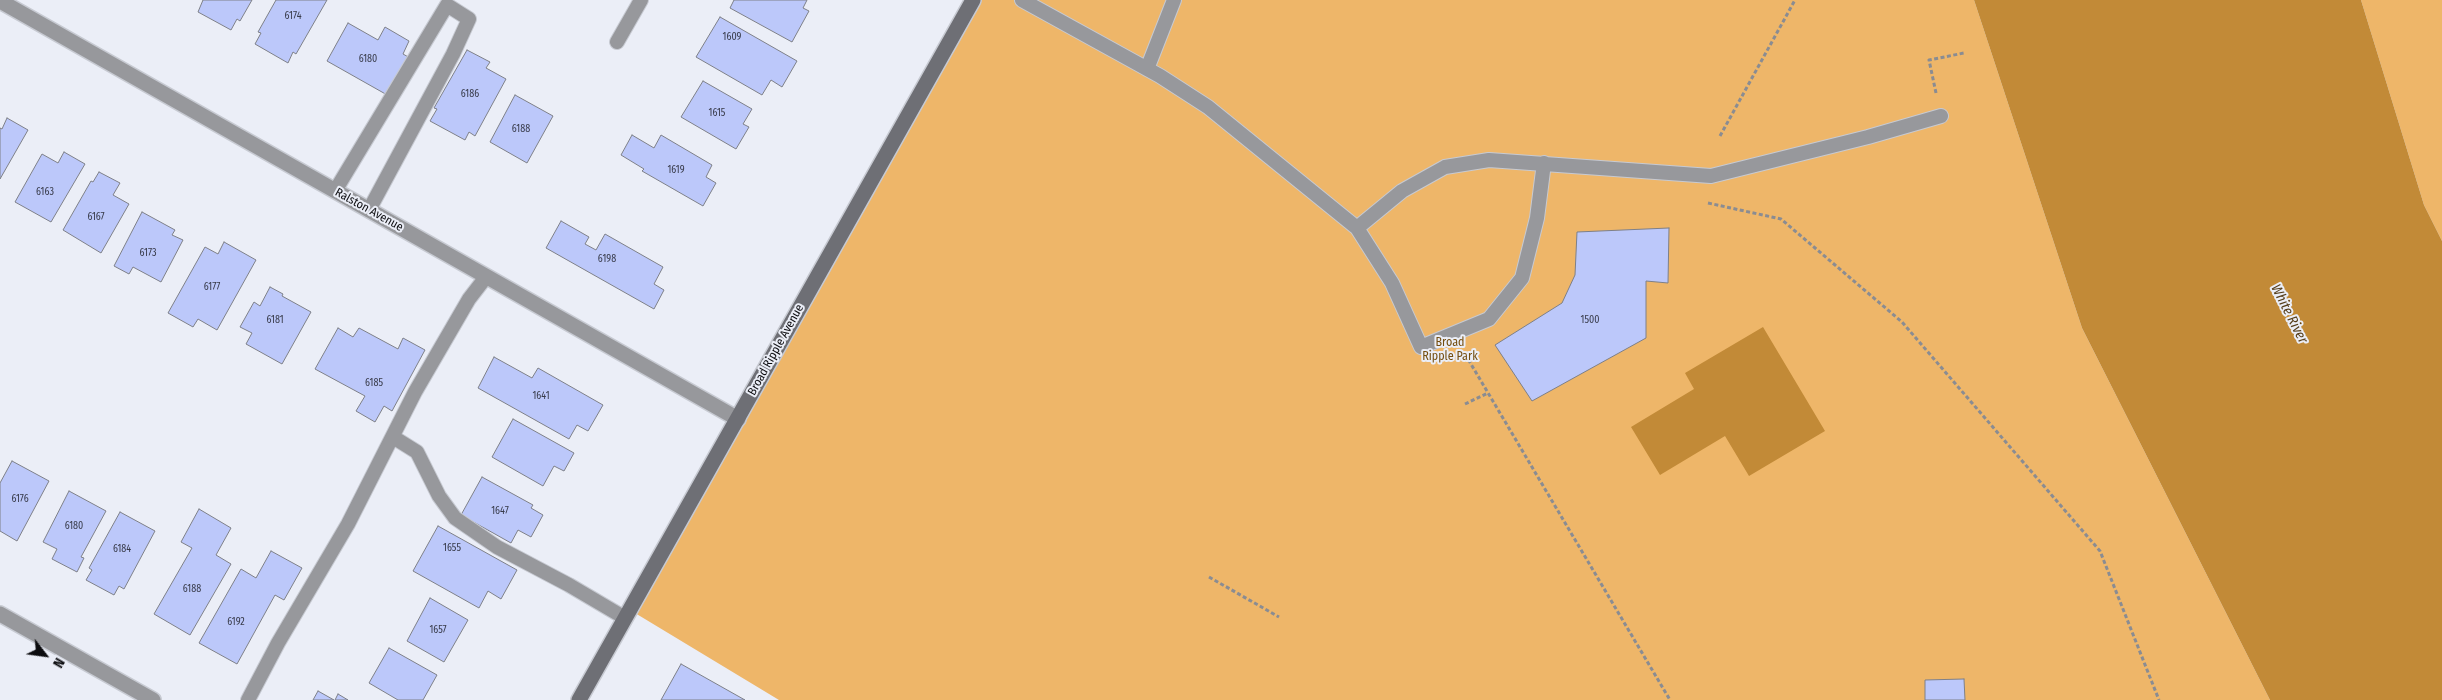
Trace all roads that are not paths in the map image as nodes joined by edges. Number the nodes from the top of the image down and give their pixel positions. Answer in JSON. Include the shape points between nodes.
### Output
{"nodes":[{"id":1,"x":641,"y":0,"type":"edge"},
{"id":2,"x":973,"y":0,"type":"edge"},
{"id":3,"x":1022,"y":0,"type":"edge"},
{"id":4,"x":1174,"y":0,"type":"edge"},
{"id":5,"x":0,"y":1,"type":"edge"},
{"id":6,"x":617,"y":42,"type":"dead end"},
{"id":7,"x":1147,"y":69,"type":"junction"},
{"id":8,"x":1942,"y":116,"type":"road end"},
{"id":9,"x":1544,"y":163,"type":"junction"},
{"id":10,"x":335,"y":191,"type":"junction"},
{"id":11,"x":369,"y":210,"type":"junction"},
{"id":12,"x":1357,"y":228,"type":"junction"},
{"id":13,"x":486,"y":277,"type":"junction"},
{"id":14,"x":738,"y":419,"type":"junction"},
{"id":15,"x":393,"y":437,"type":"junction"},
{"id":16,"x":0,"y":614,"type":"edge"},
{"id":17,"x":625,"y":618,"type":"junction"},
{"id":18,"x":153,"y":700,"type":"edge"},
{"id":19,"x":248,"y":700,"type":"edge"},
{"id":20,"x":579,"y":700,"type":"edge"}],
"edges":[{"from":1,"to":6,"type":"lane"},
{"from":2,"to":14,"type":"street","name":"Broad Ripple Avenue"},
{"from":3,"to":7,"type":"lane"},
{"from":4,"to":7,"type":"lane"},
{"from":5,"to":10,"type":"street","name":"Ralston Avenue"},
{"from":7,"to":12,"type":"lane","via":[[1208,107]]},
{"from":8,"to":9,"type":"lane","via":[[1711,176]]},
{"from":9,"to":12,"type":"lane","via":[[1488,160],[1445,168],[1402,191]]},
{"from":9,"to":12,"type":"lane","via":[[1538,218],[1522,278],[1488,319],[1421,347],[1392,283]]},
{"from":10,"to":11,"type":"street","name":"Ralston Avenue"},
{"from":10,"to":11,"type":"lane","via":[[447,5],[469,19]]},
{"from":11,"to":13,"type":"street","name":"Ralston Avenue"},
{"from":13,"to":14,"type":"street","name":"Ralston Avenue"},
{"from":13,"to":15,"type":"lane","via":[[469,299]]},
{"from":14,"to":17,"type":"street","name":"Broad Ripple Avenue"},
{"from":15,"to":17,"type":"lane","via":[[417,452],[439,496],[455,518],[497,547]]},
{"from":15,"to":19,"type":"lane","via":[[348,524]]},
{"from":16,"to":18,"type":"street"},
{"from":17,"to":20,"type":"street","name":"Broad Ripple Avenue"}]}
